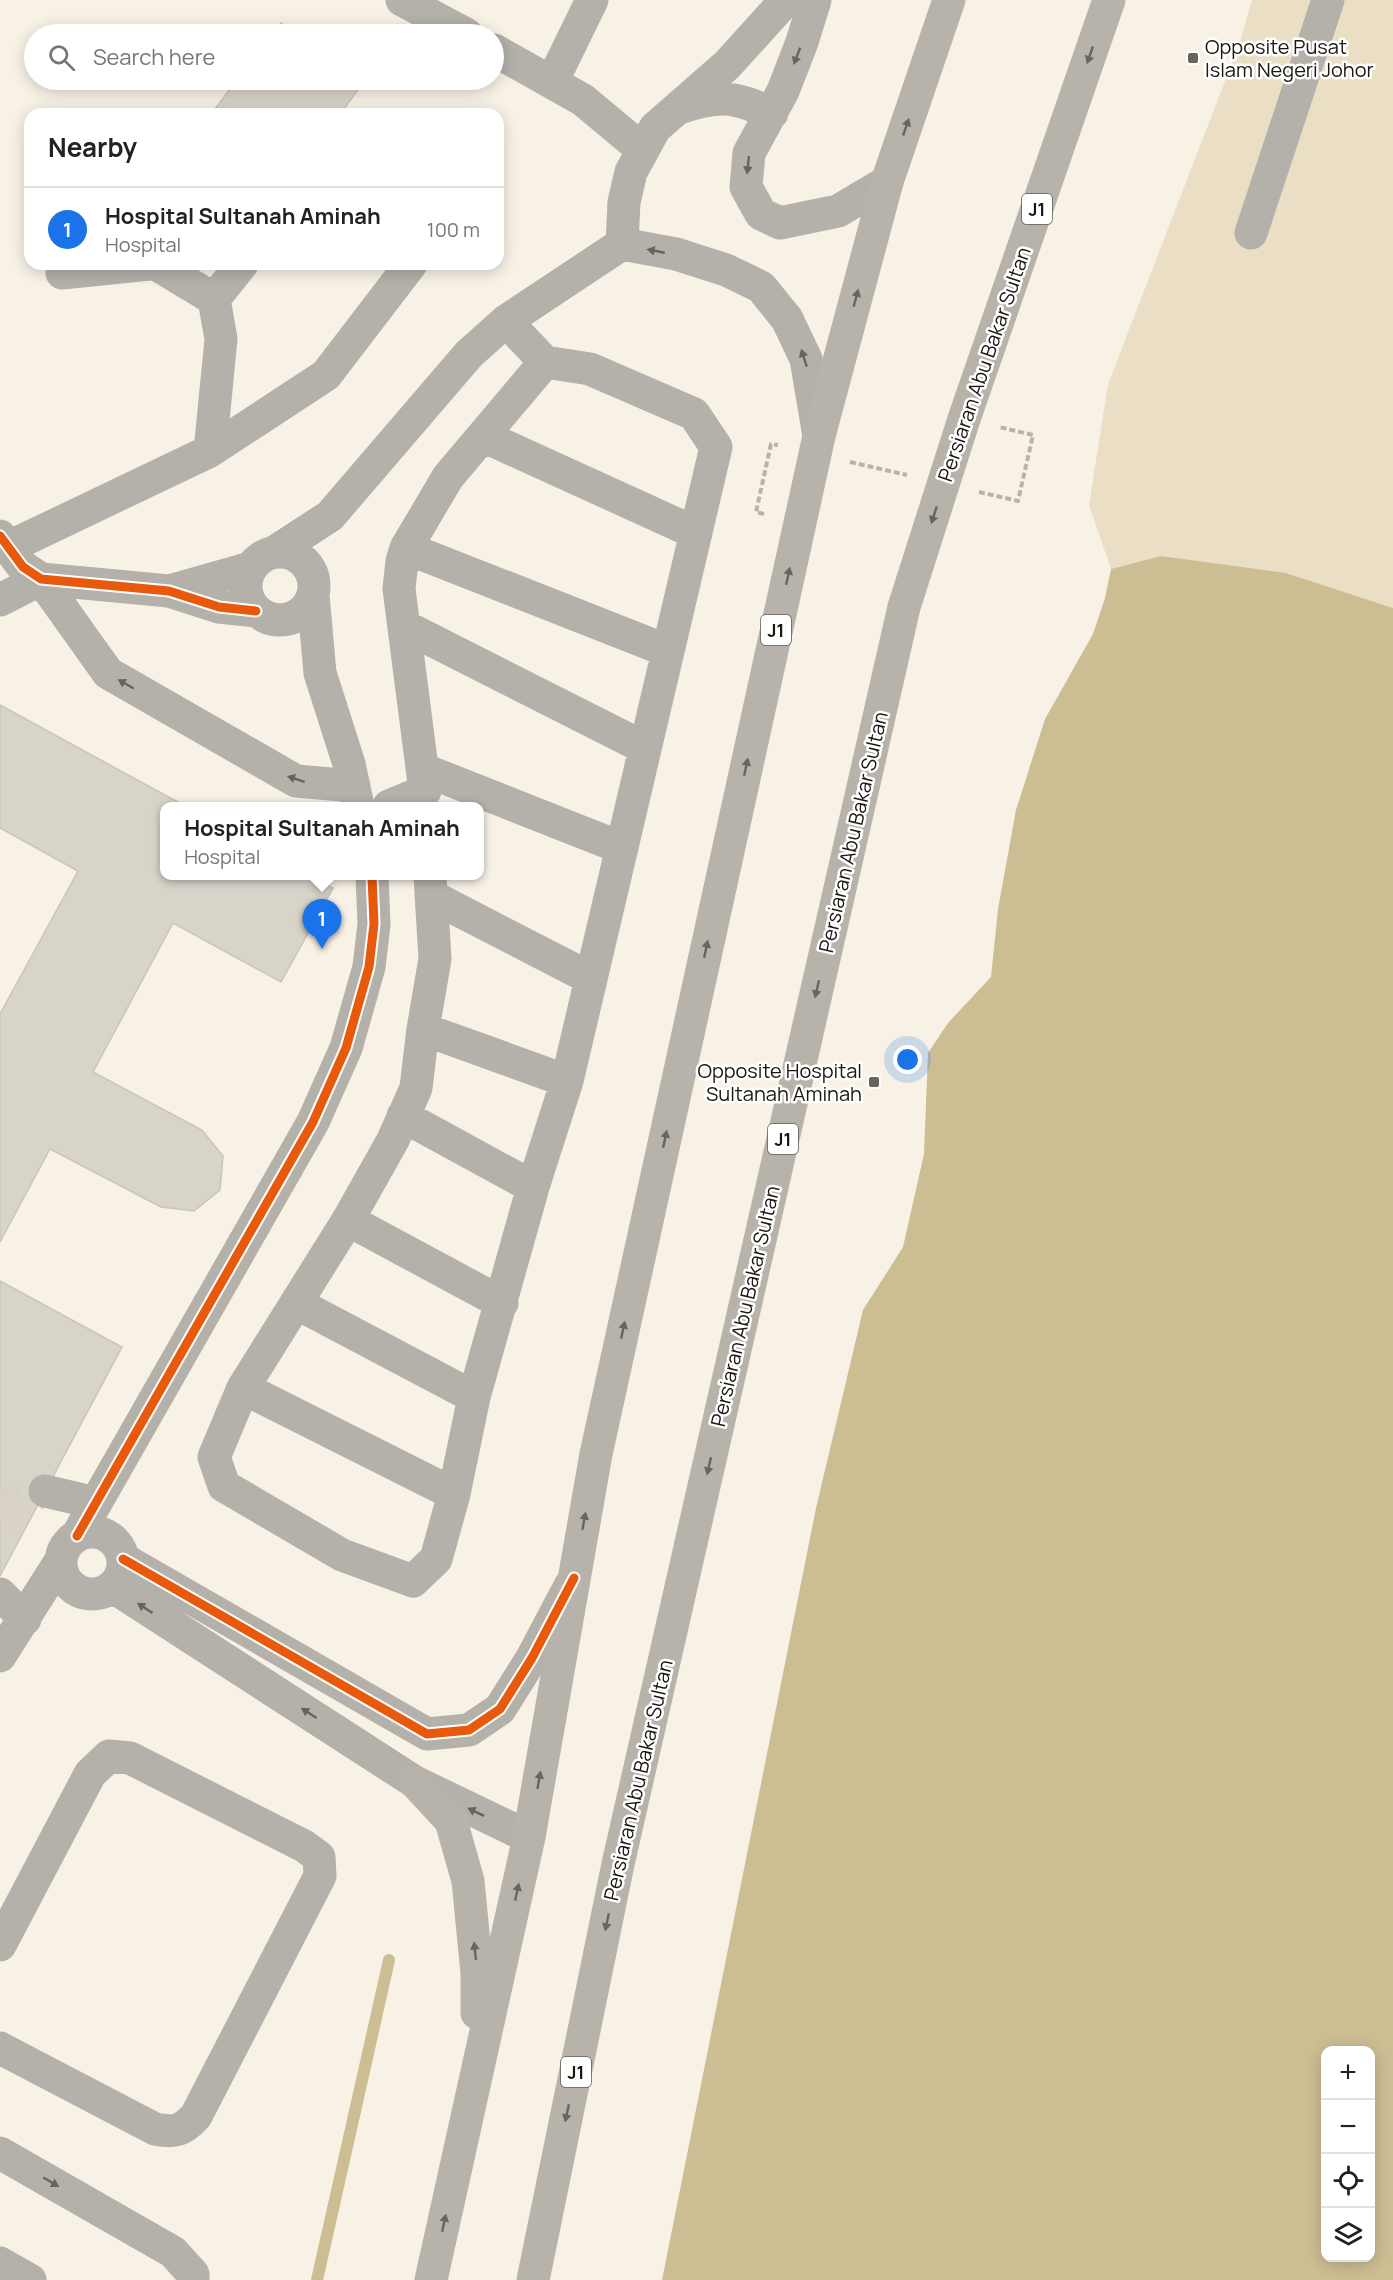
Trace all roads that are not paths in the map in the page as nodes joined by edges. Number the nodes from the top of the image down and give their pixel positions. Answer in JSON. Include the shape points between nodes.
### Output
{"nodes":[{"id":1,"x":592,"y":0,"type":"edge"},
{"id":2,"x":786,"y":0,"type":"edge"},
{"id":3,"x":815,"y":0,"type":"edge"},
{"id":4,"x":949,"y":0,"type":"edge"},
{"id":5,"x":1109,"y":0,"type":"edge"},
{"id":6,"x":1328,"y":0,"type":"edge"},
{"id":7,"x":418,"y":4,"type":"edge"},
{"id":8,"x":450,"y":24,"type":"edge"},
{"id":9,"x":504,"y":56,"type":"edge"},
{"id":10,"x":552,"y":82,"type":"junction"},
{"id":11,"x":679,"y":109,"type":"junction"},
{"id":12,"x":772,"y":113,"type":"junction"},
{"id":13,"x":643,"y":150,"type":"junction"},
{"id":14,"x":887,"y":182,"type":"junction"},
{"id":15,"x":1251,"y":233,"type":"dead end"},
{"id":16,"x":622,"y":244,"type":"junction"},
{"id":17,"x":91,"y":270,"type":"edge"},
{"id":18,"x":166,"y":270,"type":"edge"},
{"id":19,"x":237,"y":270,"type":"edge"},
{"id":20,"x":406,"y":270,"type":"edge"},
{"id":21,"x":62,"y":273,"type":"dead end"},
{"id":22,"x":214,"y":299,"type":"junction"},
{"id":23,"x":506,"y":321,"type":"junction"},
{"id":24,"x":545,"y":362,"type":"junction"},
{"id":25,"x":483,"y":436,"type":"junction"},
{"id":26,"x":829,"y":447,"type":"junction"},
{"id":27,"x":210,"y":451,"type":"junction"},
{"id":28,"x":330,"y":516,"type":"junction"},
{"id":29,"x":696,"y":533,"type":"junction"},
{"id":30,"x":4,"y":542,"type":"edge"},
{"id":31,"x":406,"y":549,"type":"junction"},
{"id":32,"x":263,"y":560,"type":"junction"},
{"id":33,"x":41,"y":579,"type":"junction"},
{"id":34,"x":313,"y":584,"type":"junction"},
{"id":35,"x":169,"y":591,"type":"junction"},
{"id":36,"x":0,"y":600,"type":"edge"},
{"id":37,"x":267,"y":616,"type":"junction"},
{"id":38,"x":404,"y":626,"type":"junction"},
{"id":39,"x":668,"y":651,"type":"junction"},
{"id":40,"x":320,"y":673,"type":"junction"},
{"id":41,"x":645,"y":748,"type":"junction"},
{"id":42,"x":424,"y":789,"type":"edge"},
{"id":43,"x":356,"y":796,"type":"edge"},
{"id":44,"x":399,"y":802,"type":"edge"},
{"id":45,"x":468,"y":802,"type":"edge"},
{"id":46,"x":484,"y":807,"type":"edge"},
{"id":47,"x":622,"y":848,"type":"junction"},
{"id":48,"x":372,"y":880,"type":"edge"},
{"id":49,"x":430,"y":886,"type":"edge"},
{"id":50,"x":590,"y":978,"type":"junction"},
{"id":51,"x":423,"y":1029,"type":"junction"},
{"id":52,"x":567,"y":1081,"type":"junction"},
{"id":53,"x":403,"y":1116,"type":"junction"},
{"id":54,"x":533,"y":1187,"type":"junction"},
{"id":55,"x":348,"y":1220,"type":"junction"},
{"id":56,"x":502,"y":1302,"type":"junction"},
{"id":57,"x":296,"y":1303,"type":"junction"},
{"id":58,"x":243,"y":1388,"type":"junction"},
{"id":59,"x":474,"y":1396,"type":"junction"},
{"id":60,"x":45,"y":1491,"type":"tunnel mouth"},
{"id":61,"x":454,"y":1494,"type":"junction"},
{"id":62,"x":96,"y":1503,"type":"junction"},
{"id":63,"x":69,"y":1548,"type":"junction"},
{"id":64,"x":118,"y":1573,"type":"junction"},
{"id":65,"x":574,"y":1578,"type":"junction"},
{"id":66,"x":0,"y":1594,"type":"edge"},
{"id":67,"x":25,"y":1618,"type":"junction"},
{"id":68,"x":0,"y":1656,"type":"edge"},
{"id":69,"x":415,"y":1782,"type":"junction"},
{"id":70,"x":529,"y":1838,"type":"junction"},
{"id":71,"x":0,"y":1945,"type":"edge"},
{"id":72,"x":0,"y":2048,"type":"edge"},
{"id":73,"x":477,"y":2072,"type":"junction"},
{"id":74,"x":0,"y":2153,"type":"edge"},
{"id":75,"x":0,"y":2263,"type":"edge"},
{"id":76,"x":30,"y":2280,"type":"edge"},
{"id":77,"x":193,"y":2280,"type":"edge"},
{"id":78,"x":431,"y":2280,"type":"edge"},
{"id":79,"x":533,"y":2280,"type":"edge"}],
"edges":[{"from":1,"to":10,"type":"street"},
{"from":2,"to":11,"type":"street","via":[[727,65]]},
{"from":3,"to":12,"type":"street","one_way":true,"via":[[795,62]]},
{"from":14,"to":4,"type":"main road","number":"J1","one_way":true},
{"from":5,"to":79,"type":"main road","name":"Persiaran Abu Bakar Sultan","number":"J1","one_way":true,"via":[[964,419],[904,607],[621,1853]]},
{"from":6,"to":15,"type":"street"},
{"from":7,"to":8,"type":"street"},
{"from":9,"to":10,"type":"street"},
{"from":10,"to":13,"type":"street","via":[[583,100]]},
{"from":11,"to":12,"type":"street","via":[[709,99],[729,99]]},
{"from":11,"to":13,"type":"street","via":[[656,128]]},
{"from":12,"to":14,"type":"street","one_way":true,"via":[[750,153],[746,187],[761,214],[780,223],[838,211]]},
{"from":13,"to":16,"type":"street","via":[[631,172],[624,202]]},
{"from":26,"to":14,"type":"main road","number":"J1","one_way":true},
{"from":16,"to":23,"type":"street"},
{"from":26,"to":16,"type":"street","one_way":true,"via":[[806,359],[787,319],[761,287],[726,270],[676,254]]},
{"from":17,"to":21,"type":"street"},
{"from":18,"to":22,"type":"street"},
{"from":19,"to":22,"type":"street"},
{"from":20,"to":27,"type":"street","via":[[326,375]]},
{"from":22,"to":27,"type":"street","via":[[221,339]]},
{"from":23,"to":24,"type":"street"},
{"from":23,"to":28,"type":"street","via":[[470,354]]},
{"from":24,"to":25,"type":"street"},
{"from":24,"to":29,"type":"street","via":[[590,369],[694,414],[716,447]]},
{"from":25,"to":29,"type":"street"},
{"from":25,"to":31,"type":"street","via":[[448,477]]},
{"from":65,"to":26,"type":"main road","number":"J1","one_way":true,"via":[[596,1454]]},
{"from":27,"to":30,"type":"street"},
{"from":28,"to":32,"type":"street"},
{"from":28,"to":34,"type":"street"},
{"from":29,"to":39,"type":"street"},
{"from":30,"to":33,"type":"street","via":[[23,567]]},
{"from":31,"to":38,"type":"street","via":[[399,589]]},
{"from":31,"to":39,"type":"street"},
{"from":32,"to":34,"type":"street","via":[[298,556]]},
{"from":32,"to":35,"type":"street"},
{"from":32,"to":37,"type":"street","via":[[246,579],[245,591],[249,602]]},
{"from":33,"to":35,"type":"street"},
{"from":33,"to":36,"type":"street"},
{"from":43,"to":33,"type":"street","one_way":true,"via":[[296,781],[108,673]]},
{"from":34,"to":37,"type":"street","via":[[309,606],[300,615],[290,620]]},
{"from":34,"to":40,"type":"street"},
{"from":35,"to":37,"type":"street","via":[[219,607]]},
{"from":37,"to":40,"type":"street"},
{"from":38,"to":41,"type":"street"},
{"from":38,"to":42,"type":"street"},
{"from":39,"to":41,"type":"street"},
{"from":40,"to":43,"type":"street"},
{"from":41,"to":47,"type":"street"},
{"from":42,"to":44,"type":"street"},
{"from":42,"to":45,"type":"street"},
{"from":46,"to":47,"type":"street"},
{"from":47,"to":50,"type":"street"},
{"from":48,"to":62,"type":"street","via":[[374,924],[369,967],[346,1048],[313,1122]]},
{"from":49,"to":50,"type":"street"},
{"from":49,"to":51,"type":"street","via":[[435,959]]},
{"from":50,"to":52,"type":"street"},
{"from":51,"to":52,"type":"street"},
{"from":51,"to":53,"type":"street","via":[[416,1089]]},
{"from":52,"to":54,"type":"street"},
{"from":53,"to":54,"type":"street"},
{"from":53,"to":55,"type":"street"},
{"from":54,"to":56,"type":"street"},
{"from":55,"to":56,"type":"street"},
{"from":55,"to":57,"type":"street"},
{"from":56,"to":59,"type":"street"},
{"from":57,"to":58,"type":"street"},
{"from":57,"to":59,"type":"street"},
{"from":58,"to":61,"type":"street"},
{"from":58,"to":61,"type":"street","via":[[214,1457],[224,1486],[342,1555],[413,1581],[436,1558]]},
{"from":59,"to":61,"type":"street"},
{"from":60,"to":62,"type":"street"},
{"from":62,"to":63,"type":"street"},
{"from":63,"to":64,"type":"street","via":[[87,1532],[107,1535],[115,1541]]},
{"from":63,"to":64,"type":"street","via":[[62,1570],[66,1580],[82,1593],[103,1593]]},
{"from":63,"to":67,"type":"street"},
{"from":64,"to":65,"type":"street","via":[[427,1734],[469,1730],[500,1709],[532,1659]]},
{"from":69,"to":64,"type":"street","one_way":true},
{"from":70,"to":65,"type":"main road","number":"J1","one_way":true},
{"from":66,"to":67,"type":"street"},
{"from":67,"to":68,"type":"street"},
{"from":70,"to":69,"type":"street","one_way":true},
{"from":73,"to":69,"type":"main road","one_way":true,"via":[[477,1973],[468,1881],[451,1821]]},
{"from":73,"to":70,"type":"main road","number":"J1","one_way":true},
{"from":71,"to":72,"type":"street","via":[[90,1774],[109,1756],[130,1758],[319,1857],[320,1876],[196,2116],[185,2127],[170,2132],[155,2129]]},
{"from":78,"to":73,"type":"main road","number":"J1","one_way":true},
{"from":74,"to":77,"type":"street","one_way":true,"via":[[173,2252],[193,2274]]},
{"from":75,"to":76,"type":"street"}]}
